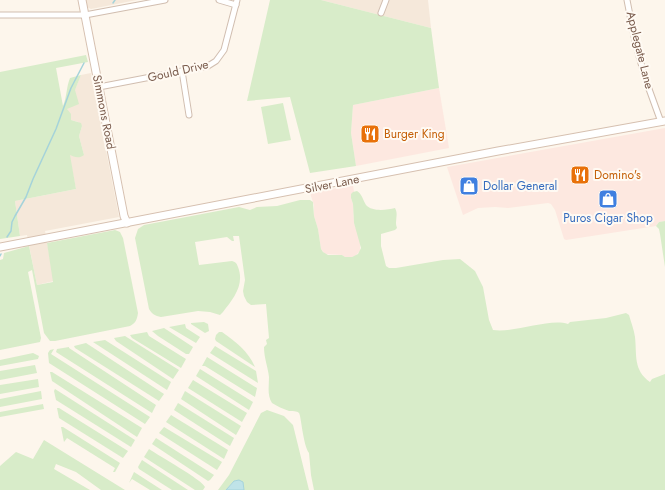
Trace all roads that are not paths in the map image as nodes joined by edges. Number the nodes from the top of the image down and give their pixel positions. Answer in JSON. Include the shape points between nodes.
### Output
{"nodes":[{"id":1,"x":82,"y":0,"type":"edge"},
{"id":2,"x":165,"y":0,"type":"edge"},
{"id":3,"x":219,"y":0,"type":"edge"},
{"id":4,"x":386,"y":0,"type":"edge"},
{"id":5,"x":627,"y":0,"type":"edge"},
{"id":6,"x":236,"y":2,"type":"edge"},
{"id":7,"x":381,"y":13,"type":"dead end"},
{"id":8,"x":0,"y":15,"type":"edge"},
{"id":9,"x":85,"y":15,"type":"junction"},
{"id":10,"x":182,"y":71,"type":"junction"},
{"id":11,"x":99,"y":87,"type":"junction"},
{"id":12,"x":189,"y":115,"type":"dead end"},
{"id":13,"x":663,"y":121,"type":"edge"},
{"id":14,"x":126,"y":223,"type":"junction"},
{"id":15,"x":0,"y":247,"type":"edge"}],
"edges":[{"from":1,"to":9,"type":"main road","name":"Simmons Road"},
{"from":2,"to":9,"type":"street"},
{"from":3,"to":6,"type":"street"},
{"from":4,"to":7,"type":"street"},
{"from":5,"to":13,"type":"street","name":"Applegate Lane","via":[[645,78]]},
{"from":6,"to":10,"type":"street","name":"Gould Drive","via":[[222,55],[208,66]]},
{"from":8,"to":9,"type":"street"},
{"from":9,"to":11,"type":"main road","name":"Simmons Road"},
{"from":10,"to":11,"type":"street","name":"Gould Drive"},
{"from":10,"to":12,"type":"street"},
{"from":11,"to":14,"type":"main road","name":"Simmons Road"},
{"from":13,"to":14,"type":"main road","name":"Silver Lane"},
{"from":14,"to":15,"type":"main road","name":"Silver Lane"}]}
